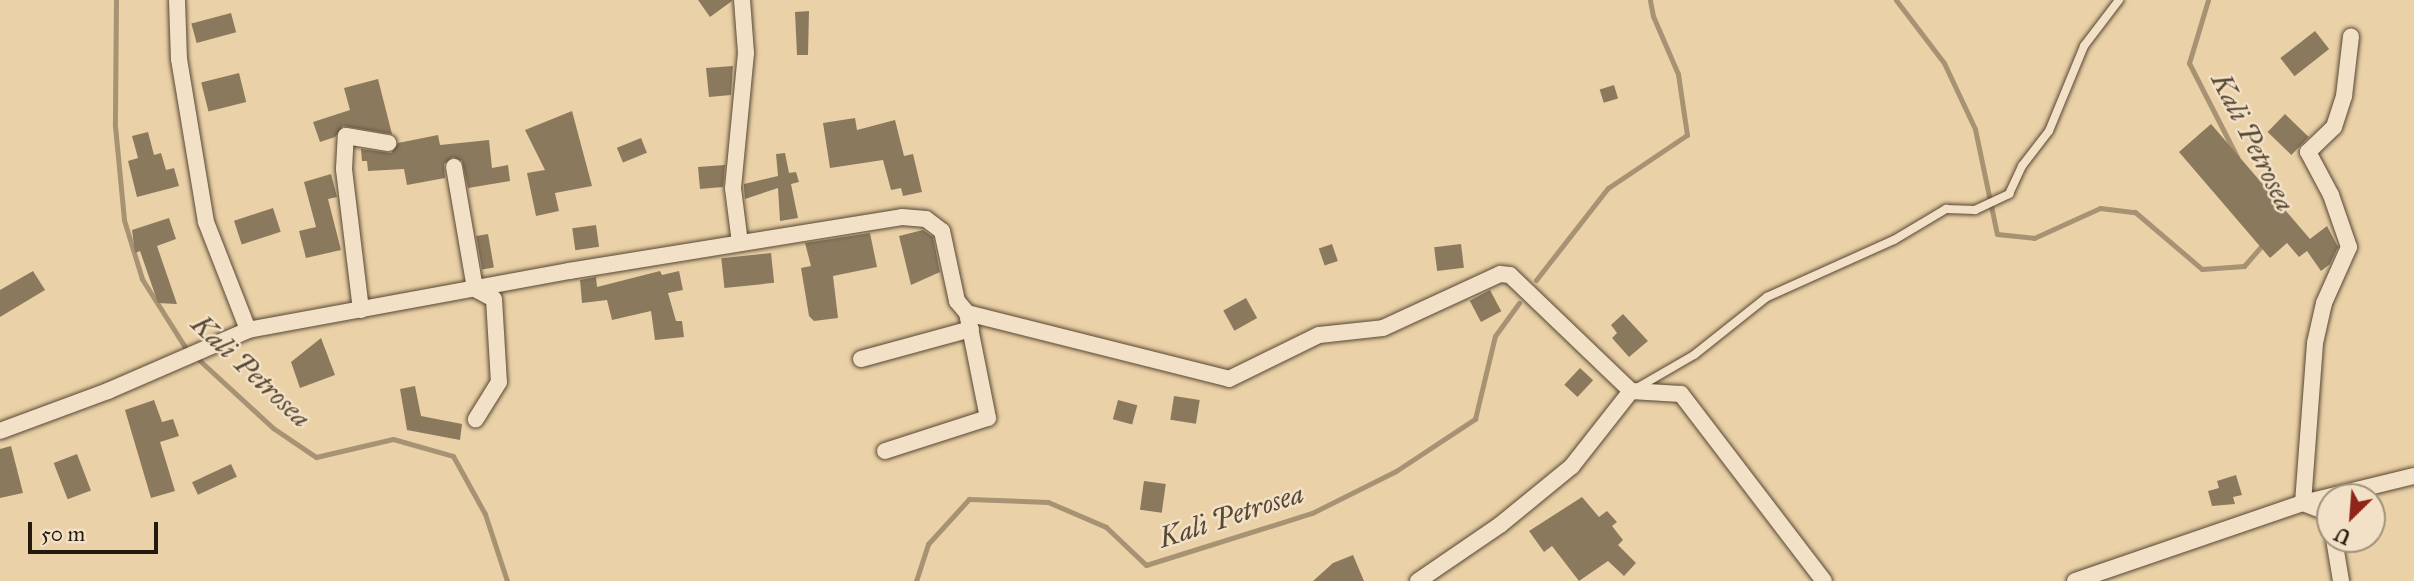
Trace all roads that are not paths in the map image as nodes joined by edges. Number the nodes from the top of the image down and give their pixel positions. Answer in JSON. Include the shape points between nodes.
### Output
{"nodes":[{"id":1,"x":177,"y":0,"type":"edge"},
{"id":2,"x":742,"y":0,"type":"edge"},
{"id":3,"x":2119,"y":0,"type":"edge"},
{"id":4,"x":2351,"y":37,"type":"dead end"},
{"id":5,"x":388,"y":143,"type":"dead end"},
{"id":6,"x":454,"y":167,"type":"dead end"},
{"id":7,"x":740,"y":243,"type":"junction"},
{"id":8,"x":475,"y":289,"type":"junction"},
{"id":9,"x":362,"y":310,"type":"junction"},
{"id":10,"x":969,"y":321,"type":"junction"},
{"id":11,"x":248,"y":330,"type":"junction"},
{"id":12,"x":862,"y":359,"type":"dead end"},
{"id":13,"x":1631,"y":391,"type":"junction"},
{"id":14,"x":476,"y":419,"type":"dead end"},
{"id":15,"x":0,"y":431,"type":"edge"},
{"id":16,"x":885,"y":451,"type":"dead end"},
{"id":17,"x":2414,"y":476,"type":"edge"},
{"id":18,"x":2303,"y":503,"type":"junction"},
{"id":19,"x":2316,"y":508,"type":"edge"},
{"id":20,"x":2336,"y":553,"type":"edge"},
{"id":21,"x":1418,"y":581,"type":"edge"},
{"id":22,"x":1824,"y":581,"type":"edge"},
{"id":23,"x":2075,"y":581,"type":"edge"},
{"id":24,"x":2341,"y":581,"type":"edge"}],
"edges":[{"from":1,"to":11,"type":"street","via":[[179,59],[206,222]]},
{"from":2,"to":7,"type":"street","via":[[746,53],[733,188]]},
{"from":3,"to":13,"type":"lane","via":[[2084,46],[2049,131],[2022,166],[2010,194],[1975,210],[1946,209],[1894,240],[1767,297],[1694,355]]},
{"from":4,"to":18,"type":"street","via":[[2344,96],[2334,127],[2308,152],[2331,195],[2349,247],[2324,303],[2315,343]]},
{"from":5,"to":9,"type":"street","via":[[346,136],[344,169]]},
{"from":6,"to":8,"type":"street"},
{"from":7,"to":8,"type":"street"},
{"from":7,"to":10,"type":"street","via":[[902,217],[926,219],[942,231],[957,301]]},
{"from":8,"to":9,"type":"street"},
{"from":8,"to":14,"type":"street","via":[[494,299],[499,382]]},
{"from":9,"to":11,"type":"street"},
{"from":10,"to":12,"type":"street"},
{"from":10,"to":13,"type":"street","via":[[1229,379],[1319,335],[1392,324],[1500,274],[1513,277]]},
{"from":10,"to":16,"type":"street","via":[[988,418]]},
{"from":11,"to":15,"type":"street","via":[[108,391]]},
{"from":13,"to":21,"type":"street","via":[[1572,466],[1500,525]]},
{"from":13,"to":22,"type":"street","via":[[1681,394]]},
{"from":17,"to":18,"type":"street"},
{"from":18,"to":19,"type":"street"},
{"from":18,"to":23,"type":"street"},
{"from":20,"to":24,"type":"street"}]}
